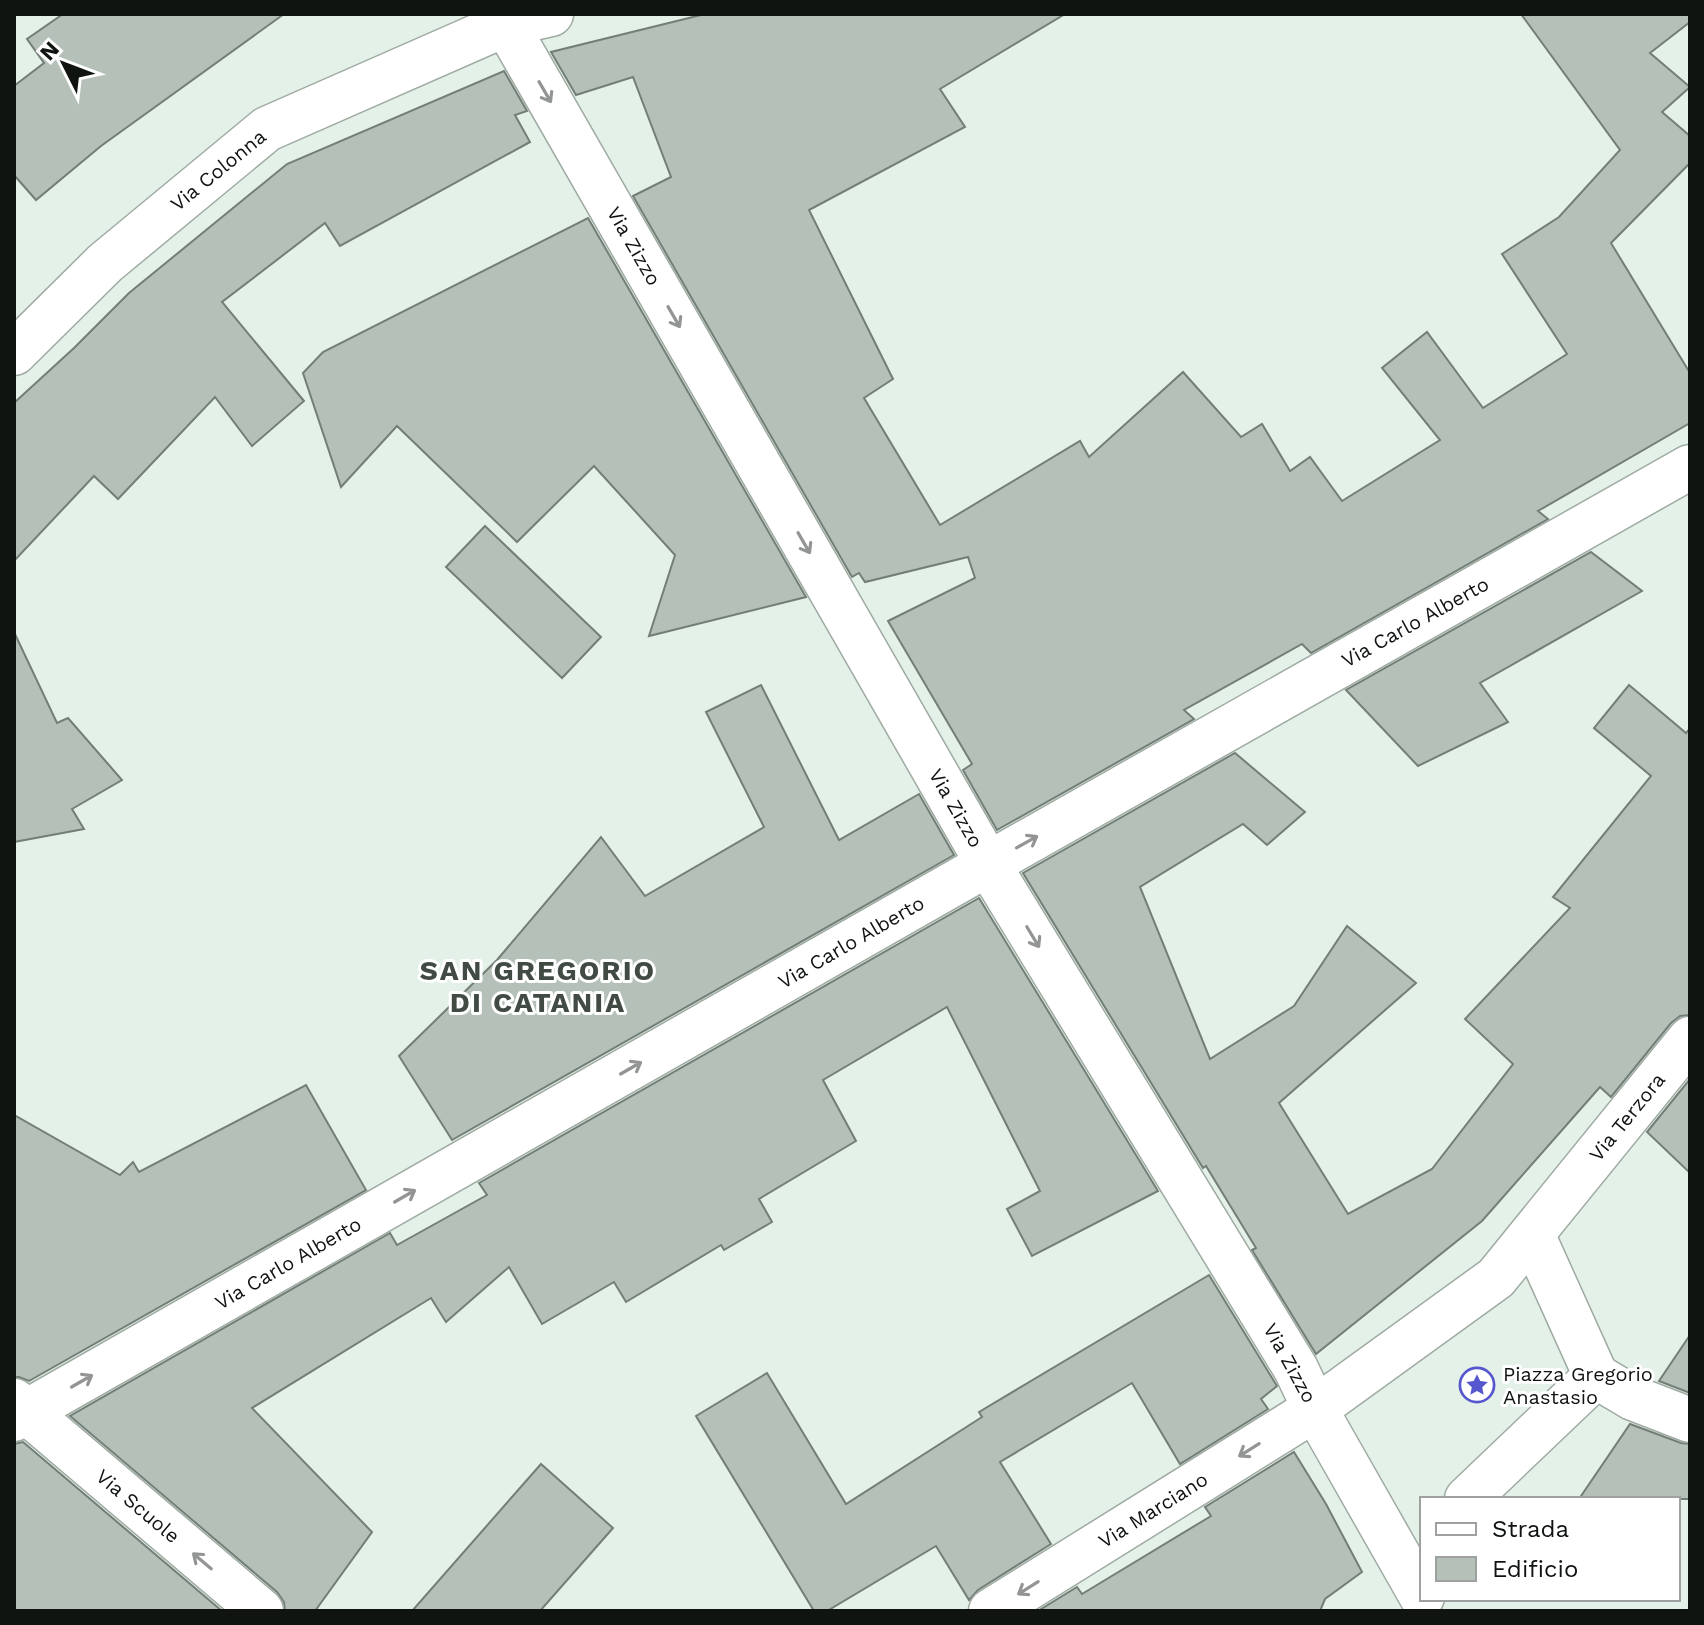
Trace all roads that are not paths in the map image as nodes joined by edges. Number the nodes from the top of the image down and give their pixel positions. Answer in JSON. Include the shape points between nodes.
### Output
{"nodes":[{"id":1,"x":551,"y":14,"type":"edge"},
{"id":2,"x":503,"y":19,"type":"edge"},
{"id":3,"x":14,"y":353,"type":"edge"},
{"id":4,"x":1690,"y":467,"type":"edge"},
{"id":5,"x":988,"y":864,"type":"junction"},
{"id":6,"x":1690,"y":1039,"type":"edge"},
{"id":7,"x":1532,"y":1234,"type":"junction"},
{"id":8,"x":1614,"y":1387,"type":"junction"},
{"id":9,"x":1315,"y":1409,"type":"junction"},
{"id":10,"x":18,"y":1411,"type":"edge"},
{"id":11,"x":1690,"y":1420,"type":"edge"},
{"id":12,"x":1470,"y":1497,"type":"edge"},
{"id":13,"x":1417,"y":1574,"type":"edge"},
{"id":14,"x":261,"y":1611,"type":"edge"},
{"id":15,"x":991,"y":1611,"type":"edge"}],
"edges":[{"from":1,"to":2,"type":"street","name":"Via Colonna"},
{"from":2,"to":3,"type":"street","name":"Via Colonna","via":[[267,129],[105,263]]},
{"from":2,"to":5,"type":"street","name":"Via Zizzo","one_way":true},
{"from":5,"to":4,"type":"street","name":"Via Carlo Alberto","one_way":true},
{"from":5,"to":9,"type":"street","name":"Via Zizzo","one_way":true,"via":[[1296,1369]]},
{"from":10,"to":5,"type":"street","name":"Via Carlo Alberto","one_way":true},
{"from":6,"to":7,"type":"street","name":"Via Terzora"},
{"from":7,"to":8,"type":"street"},
{"from":7,"to":9,"type":"street","name":"Via Marciano","via":[[1496,1278]]},
{"from":8,"to":11,"type":"street"},
{"from":8,"to":12,"type":"street"},
{"from":9,"to":13,"type":"street","name":"Via Zizzo"},
{"from":9,"to":15,"type":"street","name":"Via Marciano","one_way":true},
{"from":14,"to":10,"type":"street","name":"Via Scuole","one_way":true}]}
